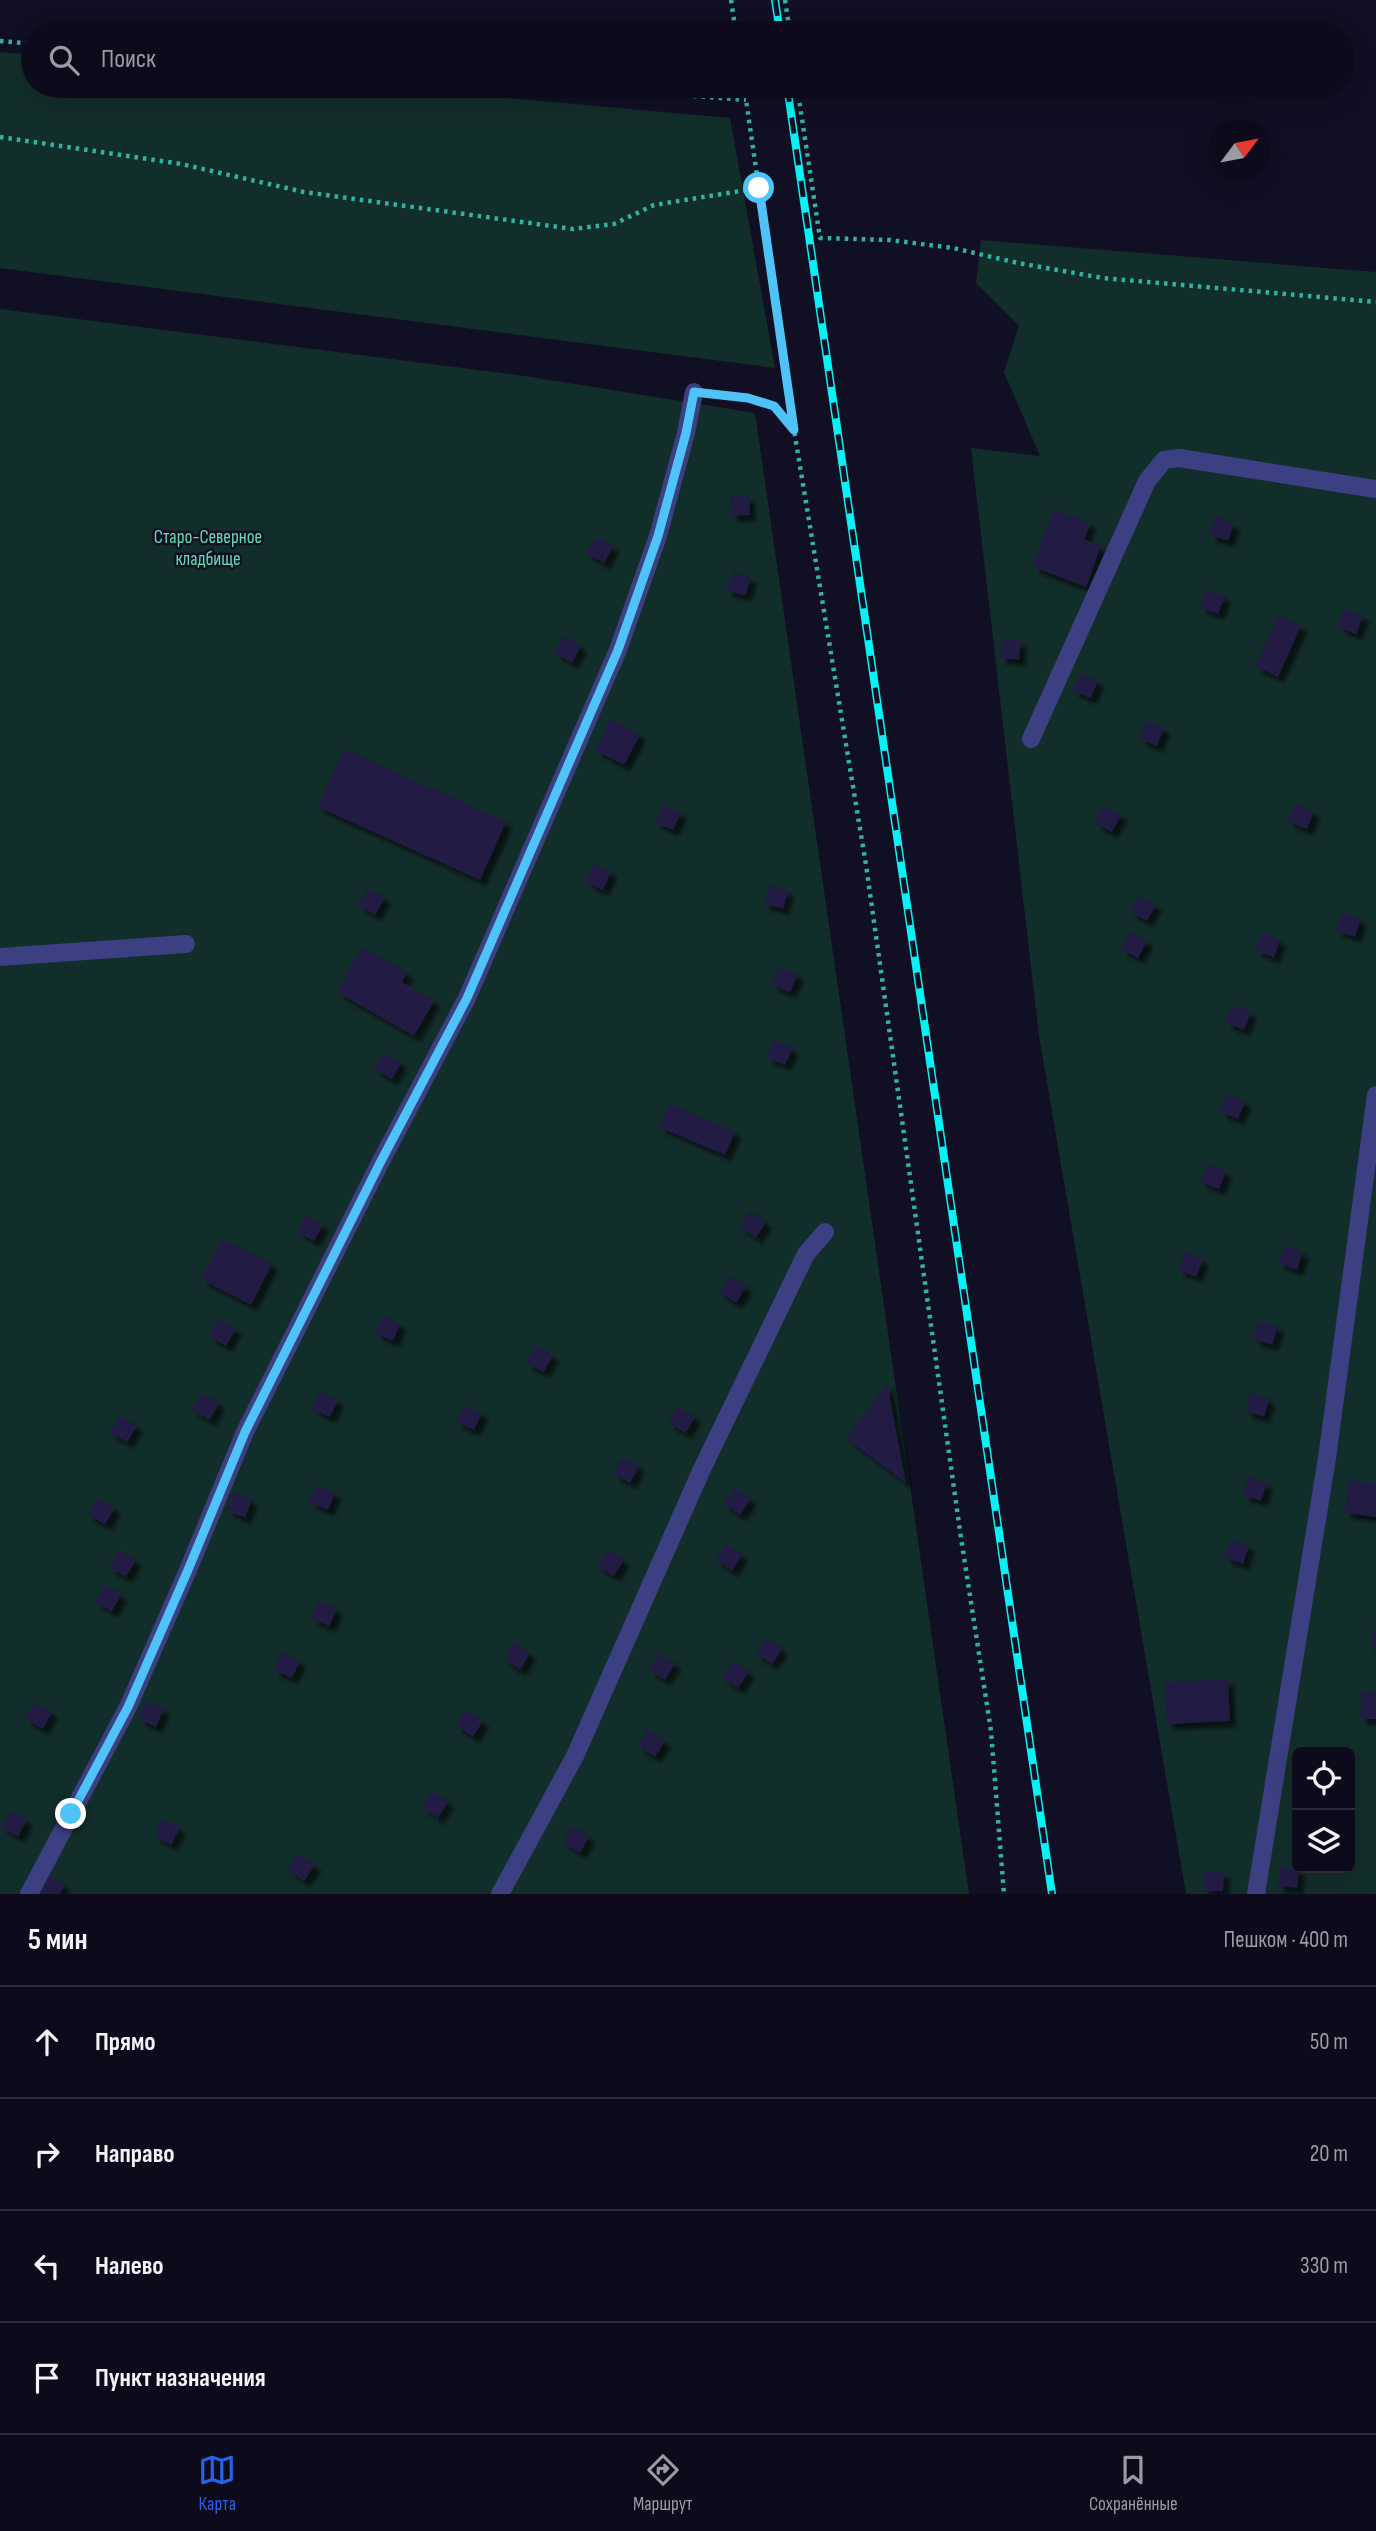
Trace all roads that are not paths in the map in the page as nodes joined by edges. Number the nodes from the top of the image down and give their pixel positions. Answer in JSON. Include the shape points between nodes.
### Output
{"nodes":[{"id":1,"x":694,"y":392,"type":"road end"},
{"id":2,"x":1376,"y":489,"type":"edge"},
{"id":3,"x":1031,"y":739,"type":"dead end"},
{"id":4,"x":186,"y":944,"type":"dead end"},
{"id":5,"x":0,"y":957,"type":"edge"},
{"id":6,"x":1376,"y":1095,"type":"edge"},
{"id":7,"x":825,"y":1232,"type":"dead end"},
{"id":8,"x":29,"y":1894,"type":"edge"},
{"id":9,"x":500,"y":1894,"type":"edge"},
{"id":10,"x":1256,"y":1894,"type":"edge"}],
"edges":[{"from":1,"to":8,"type":"street","via":[[658,536],[618,650],[467,998],[245,1432],[128,1707]]},
{"from":2,"to":3,"type":"street","via":[[1179,458],[1164,460],[1147,481]]},
{"from":4,"to":5,"type":"street"},
{"from":6,"to":10,"type":"street","via":[[1327,1458]]},
{"from":7,"to":9,"type":"street","via":[[806,1254],[702,1469],[575,1756]]}]}
